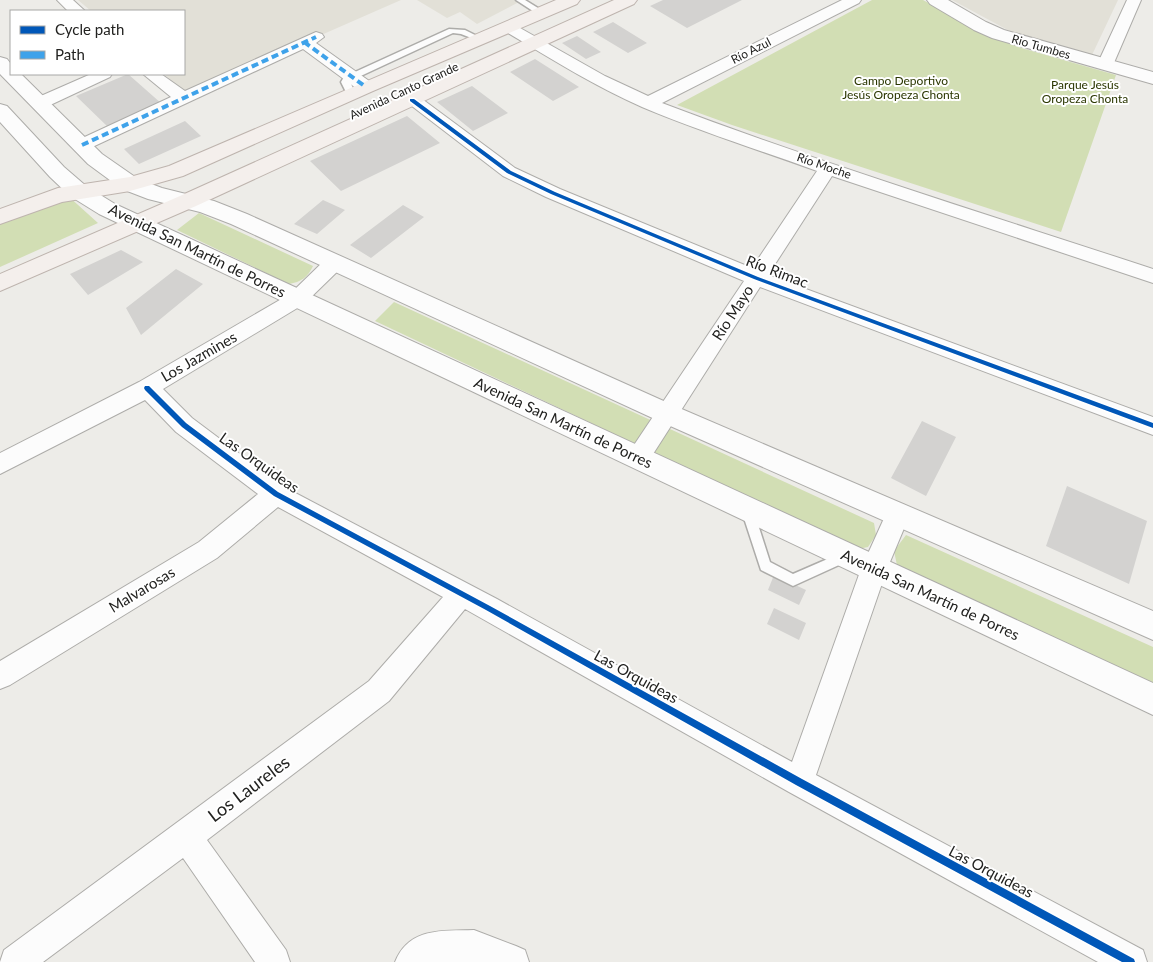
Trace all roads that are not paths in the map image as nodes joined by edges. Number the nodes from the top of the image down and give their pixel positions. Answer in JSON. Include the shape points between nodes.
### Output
{"nodes":[{"id":1,"x":64,"y":0,"type":"edge"},
{"id":2,"x":520,"y":0,"type":"edge"},
{"id":3,"x":571,"y":0,"type":"edge"},
{"id":4,"x":580,"y":0,"type":"edge"},
{"id":5,"x":628,"y":0,"type":"edge"},
{"id":6,"x":854,"y":0,"type":"edge"},
{"id":7,"x":936,"y":0,"type":"edge"},
{"id":8,"x":1134,"y":0,"type":"edge"},
{"id":9,"x":76,"y":10,"type":"edge"},
{"id":10,"x":604,"y":10,"type":"junction"},
{"id":11,"x":542,"y":13,"type":"junction"},
{"id":12,"x":508,"y":27,"type":"junction"},
{"id":13,"x":536,"y":43,"type":"junction"},
{"id":14,"x":1105,"y":65,"type":"junction"},
{"id":15,"x":3,"y":69,"type":"edge"},
{"id":16,"x":102,"y":75,"type":"edge"},
{"id":17,"x":153,"y":75,"type":"edge"},
{"id":18,"x":1153,"y":78,"type":"edge"},
{"id":19,"x":357,"y":86,"type":"junction"},
{"id":20,"x":183,"y":98,"type":"junction"},
{"id":21,"x":412,"y":100,"type":"junction"},
{"id":22,"x":40,"y":103,"type":"junction"},
{"id":23,"x":648,"y":103,"type":"junction"},
{"id":24,"x":0,"y":110,"type":"edge"},
{"id":25,"x":82,"y":146,"type":"junction"},
{"id":26,"x":828,"y":168,"type":"junction"},
{"id":27,"x":130,"y":184,"type":"junction"},
{"id":28,"x":78,"y":191,"type":"junction"},
{"id":29,"x":188,"y":201,"type":"junction"},
{"id":30,"x":0,"y":217,"type":"edge"},
{"id":31,"x":139,"y":223,"type":"junction"},
{"id":32,"x":334,"y":263,"type":"junction"},
{"id":33,"x":1153,"y":276,"type":"edge"},
{"id":34,"x":756,"y":278,"type":"junction"},
{"id":35,"x":0,"y":283,"type":"edge"},
{"id":36,"x":297,"y":299,"type":"junction"},
{"id":37,"x":147,"y":388,"type":"junction"},
{"id":38,"x":668,"y":414,"type":"junction"},
{"id":39,"x":1153,"y":426,"type":"edge"},
{"id":40,"x":638,"y":458,"type":"junction"},
{"id":41,"x":0,"y":464,"type":"edge"},
{"id":42,"x":276,"y":494,"type":"junction"},
{"id":43,"x":748,"y":510,"type":"junction"},
{"id":44,"x":898,"y":514,"type":"junction"},
{"id":45,"x":847,"y":556,"type":"junction"},
{"id":46,"x":874,"y":569,"type":"junction"},
{"id":47,"x":461,"y":594,"type":"junction"},
{"id":48,"x":1153,"y":626,"type":"edge"},
{"id":49,"x":0,"y":676,"type":"edge"},
{"id":50,"x":1153,"y":699,"type":"edge"},
{"id":51,"x":798,"y":782,"type":"junction"},
{"id":52,"x":186,"y":837,"type":"junction"},
{"id":53,"x":16,"y":962,"type":"edge"},
{"id":54,"x":274,"y":962,"type":"edge"},
{"id":55,"x":411,"y":962,"type":"edge"},
{"id":56,"x":513,"y":962,"type":"edge"},
{"id":57,"x":1131,"y":962,"type":"edge"}],
"edges":[{"from":1,"to":9,"type":"street"},
{"from":2,"to":11,"type":"lane"},
{"from":3,"to":11,"type":"main road","name":"Avenida Canto Grande"},
{"from":4,"to":10,"type":"main road","via":[[581,5]]},
{"from":5,"to":10,"type":"main road","name":"Avenida Canto Grande"},
{"from":6,"to":23,"type":"street","name":"Río Azul"},
{"from":7,"to":14,"type":"main road","name":"Rio Tumbes","via":[[998,34]]},
{"from":8,"to":14,"type":"street"},
{"from":10,"to":13,"type":"main road","name":"Avenida Canto Grande"},
{"from":11,"to":12,"type":"main road","name":"Avenida Canto Grande"},
{"from":12,"to":13,"type":"street","name":"Río Moche"},
{"from":12,"to":19,"type":"main road","name":"Avenida Canto Grande"},
{"from":13,"to":21,"type":"main road","name":"Avenida Canto Grande"},
{"from":13,"to":23,"type":"street","name":"Río Moche"},
{"from":14,"to":18,"type":"main road","name":"Rio Tumbes"},
{"from":15,"to":22,"type":"main road","name":"Avenida San Martín de Porres"},
{"from":16,"to":22,"type":"street"},
{"from":17,"to":20,"type":"street"},
{"from":19,"to":20,"type":"street","via":[[310,39]]},
{"from":19,"to":27,"type":"main road","name":"Avenida Canto Grande","via":[[176,171]]},
{"from":20,"to":25,"type":"street"},
{"from":21,"to":29,"type":"main road","name":"Avenida Canto Grande"},
{"from":21,"to":34,"type":"street","name":"Río Rimac","via":[[509,172],[553,194]]},
{"from":22,"to":25,"type":"main road","name":"Avenida San Martín de Porres"},
{"from":23,"to":26,"type":"street","name":"Río Moche"},
{"from":24,"to":28,"type":"main road","name":"Avenida San Martín de Porres"},
{"from":25,"to":27,"type":"main road","name":"Avenida San Martín de Porres"},
{"from":26,"to":33,"type":"street","name":"Río Moche"},
{"from":26,"to":34,"type":"street","name":"Río Mayo"},
{"from":27,"to":28,"type":"main road","name":"Avenida Canto Grande"},
{"from":27,"to":29,"type":"main road","name":"Avenida San Martín de Porres"},
{"from":28,"to":30,"type":"main road","name":"Avenida Canto Grande","via":[[58,195]]},
{"from":28,"to":31,"type":"main road","name":"Avenida San Martín de Porres"},
{"from":29,"to":31,"type":"main road","name":"Avenida Canto Grande"},
{"from":29,"to":32,"type":"main road","name":"Avenida San Martín de Porres","via":[[239,219]]},
{"from":31,"to":35,"type":"main road","name":"Avenida Canto Grande"},
{"from":31,"to":36,"type":"main road","name":"Avenida San Martín de Porres"},
{"from":32,"to":36,"type":"street","name":"Los Jazmines"},
{"from":32,"to":38,"type":"main road","name":"Avenida San Martín de Porres"},
{"from":34,"to":38,"type":"street","name":"Río Mayo"},
{"from":34,"to":39,"type":"street","name":"Río Rimac"},
{"from":36,"to":37,"type":"street","name":"Los Jazmines"},
{"from":36,"to":40,"type":"main road","name":"Avenida San Martín de Porres"},
{"from":37,"to":41,"type":"street","name":"Los Jazmines"},
{"from":37,"to":42,"type":"street","name":"Las Orquideas","via":[[184,425]]},
{"from":38,"to":40,"type":"street","name":"Río Mayo"},
{"from":38,"to":44,"type":"main road","name":"Avenida San Martín de Porres"},
{"from":40,"to":43,"type":"main road","name":"Avenida San Martín de Porres"},
{"from":42,"to":47,"type":"street","name":"Las Orquideas"},
{"from":42,"to":49,"type":"street","name":"Malvarosas","via":[[208,550]]},
{"from":43,"to":45,"type":"main road","name":"Avenida San Martín de Porres"},
{"from":43,"to":45,"type":"lane","via":[[765,566],[793,580]]},
{"from":44,"to":46,"type":"street"},
{"from":44,"to":48,"type":"main road","name":"Avenida San Martín de Porres"},
{"from":45,"to":46,"type":"main road","name":"Avenida San Martín de Porres"},
{"from":46,"to":50,"type":"main road","name":"Avenida San Martín de Porres"},
{"from":46,"to":51,"type":"street"},
{"from":47,"to":51,"type":"street","name":"Las Orquideas"},
{"from":47,"to":52,"type":"street","name":"Los Laureles","via":[[379,691]]},
{"from":51,"to":57,"type":"street","name":"Las Orquideas"},
{"from":52,"to":53,"type":"street","name":"Los Laureles"},
{"from":52,"to":54,"type":"street"},
{"from":55,"to":56,"type":"street","via":[[429,948],[474,946]]}]}
